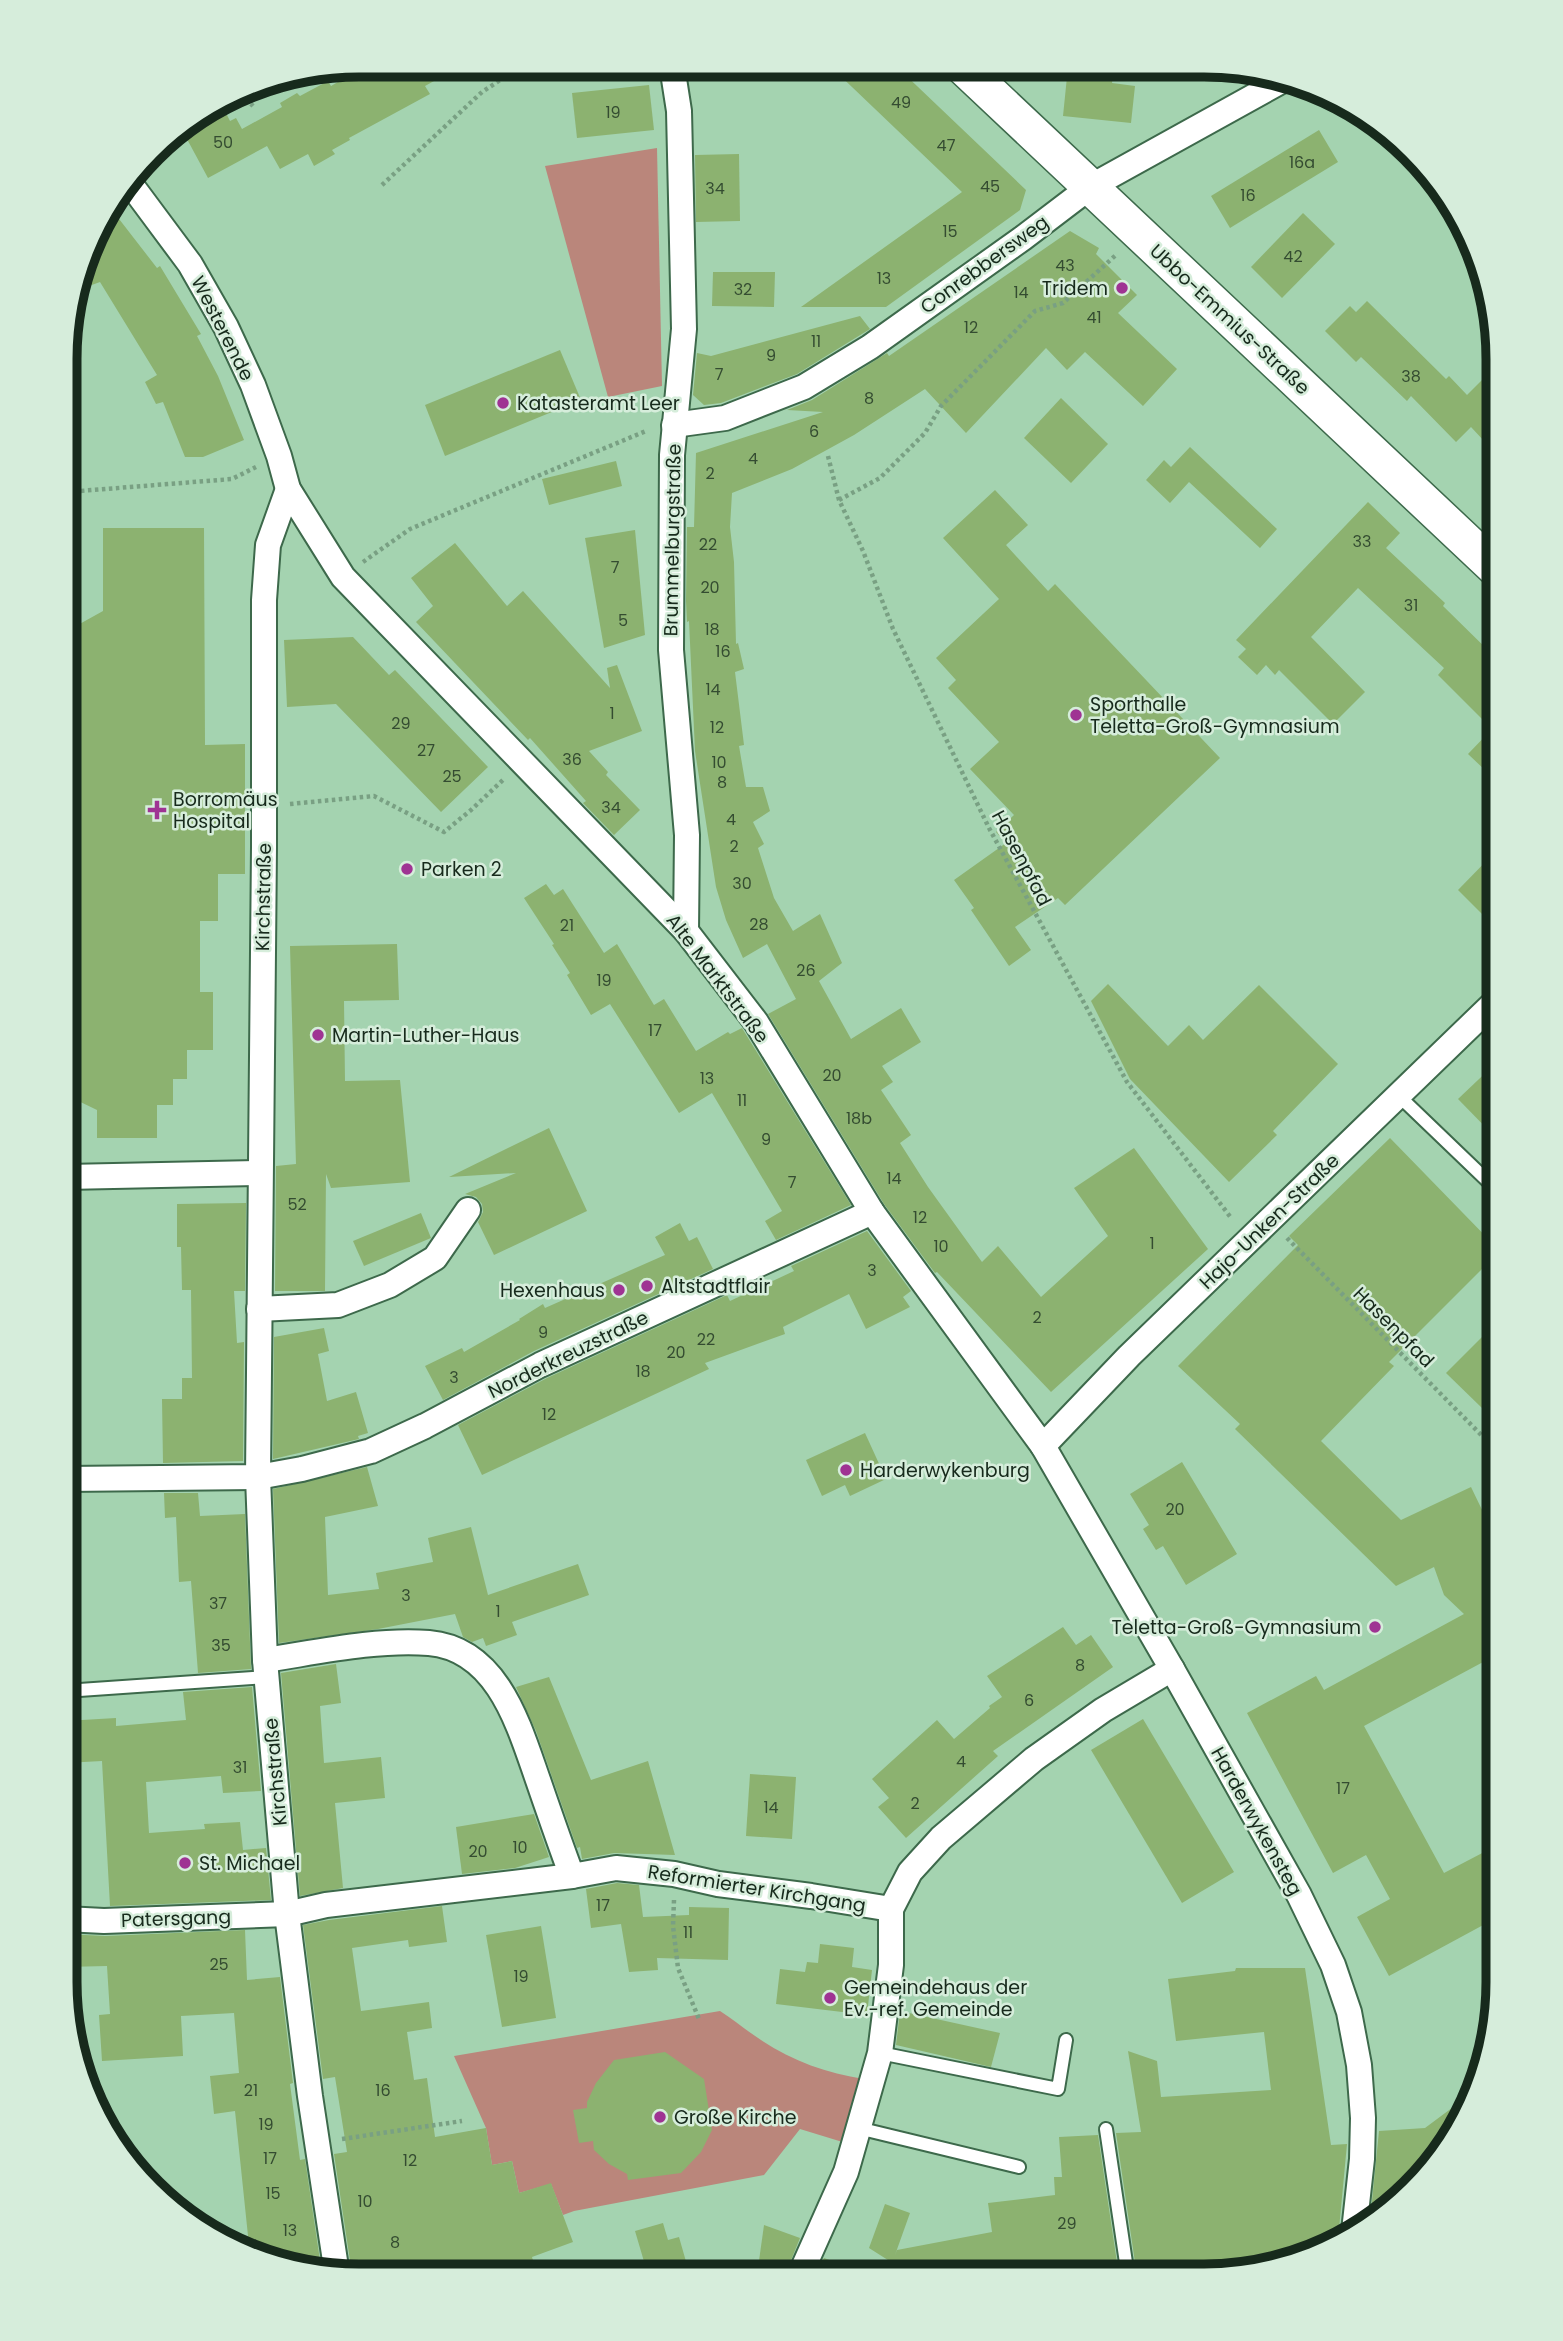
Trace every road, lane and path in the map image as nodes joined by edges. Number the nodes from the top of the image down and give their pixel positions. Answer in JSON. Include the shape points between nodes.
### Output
{"nodes":[{"id":1,"x":505,"y":77,"type":"edge"},
{"id":2,"x":674,"y":77,"type":"edge"},
{"id":3,"x":975,"y":77,"type":"edge"},
{"id":4,"x":1273,"y":86,"type":"edge"},
{"id":5,"x":247,"y":100,"type":"edge"},
{"id":6,"x":253,"y":106,"type":"dead end"},
{"id":7,"x":382,"y":184,"type":"dead end"},
{"id":8,"x":1090,"y":187,"type":"junction"},
{"id":9,"x":134,"y":189,"type":"edge"},
{"id":10,"x":1139,"y":233,"type":"junction"},
{"id":11,"x":674,"y":425,"type":"junction"},
{"id":12,"x":279,"y":456,"type":"junction"},
{"id":13,"x":828,"y":456,"type":"dead end"},
{"id":14,"x":288,"y":489,"type":"junction"},
{"id":15,"x":77,"y":491,"type":"edge"},
{"id":16,"x":839,"y":500,"type":"junction"},
{"id":17,"x":1486,"y":560,"type":"edge"},
{"id":18,"x":342,"y":577,"type":"junction"},
{"id":19,"x":523,"y":761,"type":"junction"},
{"id":20,"x":264,"y":806,"type":"junction"},
{"id":21,"x":686,"y":931,"type":"junction"},
{"id":22,"x":1486,"y":1011,"type":"edge"},
{"id":23,"x":1399,"y":1096,"type":"junction"},
{"id":24,"x":260,"y":1173,"type":"junction"},
{"id":25,"x":77,"y":1177,"type":"edge"},
{"id":26,"x":1486,"y":1179,"type":"edge"},
{"id":27,"x":468,"y":1210,"type":"dead end"},
{"id":28,"x":872,"y":1212,"type":"junction"},
{"id":29,"x":1270,"y":1222,"type":"junction"},
{"id":30,"x":1249,"y":1241,"type":"junction"},
{"id":31,"x":258,"y":1309,"type":"junction"},
{"id":32,"x":1486,"y":1440,"type":"edge"},
{"id":33,"x":1043,"y":1446,"type":"junction"},
{"id":34,"x":258,"y":1477,"type":"junction"},
{"id":35,"x":77,"y":1479,"type":"edge"},
{"id":36,"x":266,"y":1668,"type":"junction"},
{"id":37,"x":1172,"y":1669,"type":"junction"},
{"id":38,"x":77,"y":1690,"type":"edge"},
{"id":39,"x":674,"y":1874,"type":"junction"},
{"id":40,"x":572,"y":1876,"type":"junction"},
{"id":41,"x":891,"y":1909,"type":"junction"},
{"id":42,"x":287,"y":1914,"type":"junction"},
{"id":43,"x":77,"y":1920,"type":"edge"},
{"id":44,"x":699,"y":2019,"type":"dead end"},
{"id":45,"x":1066,"y":2040,"type":"dead end"},
{"id":46,"x":880,"y":2053,"type":"junction"},
{"id":47,"x":462,"y":2121,"type":"dead end"},
{"id":48,"x":858,"y":2128,"type":"junction"},
{"id":49,"x":1106,"y":2129,"type":"dead end"},
{"id":50,"x":317,"y":2143,"type":"junction"},
{"id":51,"x":1019,"y":2167,"type":"dead end"},
{"id":52,"x":1355,"y":2220,"type":"edge"},
{"id":53,"x":335,"y":2263,"type":"edge"},
{"id":54,"x":805,"y":2264,"type":"edge"},
{"id":55,"x":1126,"y":2264,"type":"edge"}],
"edges":[{"from":1,"to":7,"type":"path","via":[[482,92]]},
{"from":2,"to":11,"type":"street","name":"Brummelburgstraße","via":[[679,111],[684,329]]},
{"from":3,"to":8,"type":"main road","name":"Ubbo-Emmius-Straße"},
{"from":4,"to":8,"type":"street","name":"Conrebbersweg"},
{"from":5,"to":6,"type":"path"},
{"from":8,"to":10,"type":"main road","name":"Ubbo-Emmius-Straße"},
{"from":8,"to":11,"type":"street","name":"Conrebbersweg","via":[[870,347],[804,387],[725,418]]},
{"from":9,"to":12,"type":"street","name":"Westerende","via":[[190,264],[226,327]]},
{"from":10,"to":16,"type":"path","via":[[1063,303],[1035,311],[941,406],[925,433],[880,478]]},
{"from":10,"to":17,"type":"main road","name":"Ubbo-Emmius-Straße"},
{"from":11,"to":18,"type":"path","via":[[639,432],[410,529]]},
{"from":11,"to":21,"type":"street","name":"Brummelburgstraße","via":[[671,650],[687,835]]},
{"from":12,"to":14,"type":"street","name":"Westerende"},
{"from":12,"to":15,"type":"path","via":[[232,479]]},
{"from":13,"to":16,"type":"path","name":"Hasenpfad"},
{"from":14,"to":18,"type":"street","name":"Alte Marktstraße"},
{"from":14,"to":20,"type":"street","name":"Kirchstraße","via":[[268,545]]},
{"from":16,"to":30,"type":"path","name":"Hasenpfad","via":[[893,629],[965,779],[1121,1070]]},
{"from":18,"to":19,"type":"street","name":"Alte Marktstraße"},
{"from":19,"to":20,"type":"path","via":[[444,832],[374,796]]},
{"from":19,"to":21,"type":"street","name":"Alte Marktstraße"},
{"from":20,"to":24,"type":"street","name":"Kirchstraße"},
{"from":21,"to":28,"type":"street","name":"Alte Marktstraße","via":[[755,1022]]},
{"from":22,"to":23,"type":"street","name":"Hajo-Unken-Straße"},
{"from":23,"to":26,"type":"lane"},
{"from":23,"to":29,"type":"street","name":"Hajo-Unken-Straße"},
{"from":24,"to":25,"type":"street"},
{"from":24,"to":31,"type":"street","name":"Kirchstraße"},
{"from":27,"to":31,"type":"street","via":[[435,1258],[390,1285],[338,1305]]},
{"from":28,"to":33,"type":"street","name":"Alte Marktstraße"},
{"from":28,"to":34,"type":"street","name":"Norderkreuzstraße","via":[[540,1365],[371,1451]]},
{"from":29,"to":30,"type":"street","name":"Hajo-Unken-Straße"},
{"from":29,"to":32,"type":"path","name":"Hasenpfad"},
{"from":30,"to":33,"type":"street","name":"Hajo-Unken-Straße"},
{"from":31,"to":34,"type":"street","name":"Kirchstraße"},
{"from":33,"to":37,"type":"street","name":"Harderwykensteg"},
{"from":34,"to":35,"type":"street","name":"Norderkreuzstraße"},
{"from":34,"to":36,"type":"street","name":"Kirchstraße"},
{"from":36,"to":38,"type":"lane"},
{"from":36,"to":40,"type":"street","via":[[368,1645],[430,1643],[462,1652],[491,1677],[513,1710]]},
{"from":36,"to":42,"type":"street","name":"Kirchstraße"},
{"from":37,"to":41,"type":"street","via":[[1093,1717],[987,1798],[910,1872]]},
{"from":37,"to":52,"type":"street","name":"Harderwykensteg","via":[[1299,1895],[1349,2012],[1363,2118]]},
{"from":39,"to":40,"type":"street","name":"Reformierter Kirchgang","via":[[616,1868]]},
{"from":39,"to":41,"type":"street","name":"Reformierter Kirchgang"},
{"from":39,"to":44,"type":"path","via":[[678,1968]]},
{"from":40,"to":42,"type":"street","name":"Reformierter Kirchgang","via":[[326,1905]]},
{"from":41,"to":46,"type":"street","name":"Reformierter Kirchgang","via":[[891,1965]]},
{"from":42,"to":43,"type":"street","name":"Patersgang"},
{"from":42,"to":50,"type":"street","name":"Kirchstraße"},
{"from":45,"to":46,"type":"lane","via":[[1058,2089]]},
{"from":46,"to":48,"type":"street","name":"Reformierter Kirchgang"},
{"from":47,"to":50,"type":"path"},
{"from":48,"to":51,"type":"lane"},
{"from":48,"to":54,"type":"street","name":"Reformierter Kirchgang","via":[[846,2172]]},
{"from":49,"to":55,"type":"lane"},
{"from":50,"to":53,"type":"street","name":"Kirchstraße"}]}
